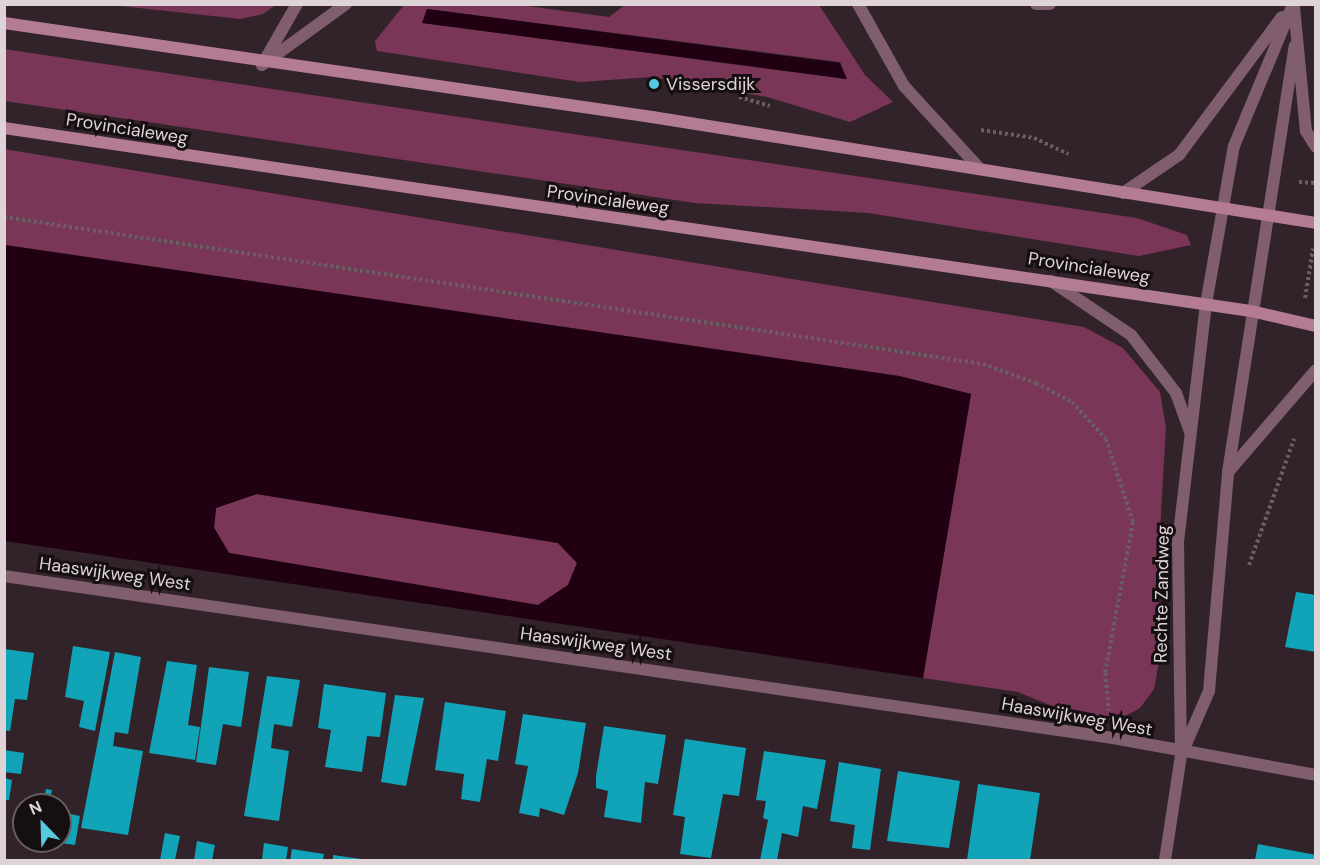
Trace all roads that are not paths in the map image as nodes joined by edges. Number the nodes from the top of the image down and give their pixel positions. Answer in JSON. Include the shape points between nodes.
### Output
{"nodes":[{"id":1,"x":297,"y":4,"type":"edge"},
{"id":2,"x":346,"y":4,"type":"edge"},
{"id":3,"x":858,"y":4,"type":"edge"},
{"id":4,"x":1036,"y":4,"type":"edge"},
{"id":5,"x":1050,"y":4,"type":"edge"},
{"id":6,"x":1293,"y":4,"type":"edge"},
{"id":7,"x":4,"y":23,"type":"edge"},
{"id":8,"x":1295,"y":46,"type":"junction"},
{"id":9,"x":262,"y":64,"type":"junction"},
{"id":10,"x":4,"y":128,"type":"edge"},
{"id":11,"x":1316,"y":147,"type":"edge"},
{"id":12,"x":980,"y":169,"type":"junction"},
{"id":13,"x":1123,"y":193,"type":"junction"},
{"id":14,"x":1223,"y":209,"type":"junction"},
{"id":15,"x":1268,"y":213,"type":"junction"},
{"id":16,"x":1316,"y":223,"type":"edge"},
{"id":17,"x":1050,"y":280,"type":"junction"},
{"id":18,"x":1206,"y":304,"type":"junction"},
{"id":19,"x":1251,"y":311,"type":"junction"},
{"id":20,"x":1316,"y":326,"type":"edge"},
{"id":21,"x":1316,"y":370,"type":"edge"},
{"id":22,"x":1191,"y":435,"type":"junction"},
{"id":23,"x":1228,"y":472,"type":"junction"},
{"id":24,"x":4,"y":576,"type":"edge"},
{"id":25,"x":1181,"y":755,"type":"junction"},
{"id":26,"x":1316,"y":775,"type":"edge"},
{"id":27,"x":1165,"y":861,"type":"edge"}],
"edges":[{"from":1,"to":9,"type":"street"},
{"from":2,"to":9,"type":"street"},
{"from":3,"to":12,"type":"street","via":[[904,86]]},
{"from":4,"to":5,"type":"street"},
{"from":6,"to":8,"type":"street"},
{"from":6,"to":13,"type":"street","via":[[1179,154]]},
{"from":6,"to":14,"type":"street","via":[[1234,146]]},
{"from":7,"to":9,"type":"main road"},
{"from":8,"to":11,"type":"street","via":[[1306,131]]},
{"from":8,"to":15,"type":"street"},
{"from":9,"to":12,"type":"main road","via":[[652,117]]},
{"from":10,"to":17,"type":"main road","name":"Provincialeweg"},
{"from":12,"to":13,"type":"main road"},
{"from":13,"to":14,"type":"main road"},
{"from":14,"to":15,"type":"main road"},
{"from":14,"to":18,"type":"street"},
{"from":15,"to":16,"type":"main road"},
{"from":15,"to":19,"type":"street"},
{"from":17,"to":18,"type":"main road","name":"Provincialeweg"},
{"from":17,"to":22,"type":"street","name":"Rechte Zandweg","via":[[1131,335],[1176,393]]},
{"from":18,"to":19,"type":"main road","name":"Provincialeweg"},
{"from":18,"to":22,"type":"street","name":"Rechte Zandweg"},
{"from":19,"to":20,"type":"main road","name":"Provincialeweg"},
{"from":19,"to":23,"type":"street","name":"Rechte Zandweg"},
{"from":21,"to":23,"type":"street"},
{"from":22,"to":25,"type":"street","name":"Rechte Zandweg","via":[[1178,542]]},
{"from":23,"to":25,"type":"street","name":"Rechte Zandweg","via":[[1209,691]]},
{"from":24,"to":25,"type":"street","name":"Haaswijkweg West","via":[[1113,738]]},
{"from":25,"to":26,"type":"street","name":"Haaswijkweg West"},
{"from":25,"to":27,"type":"street","name":"Rechte Zandweg"}]}
